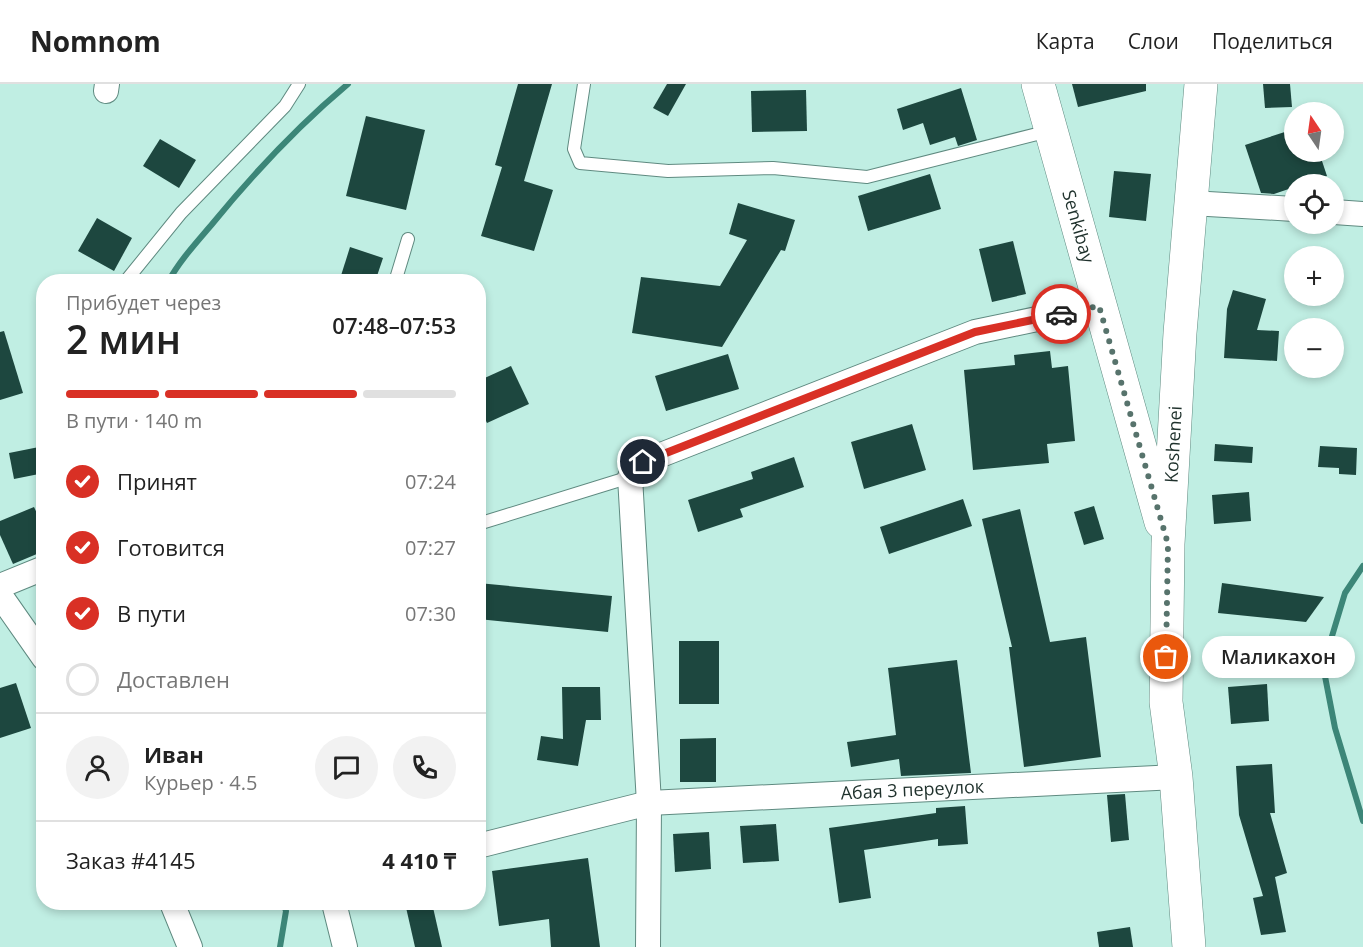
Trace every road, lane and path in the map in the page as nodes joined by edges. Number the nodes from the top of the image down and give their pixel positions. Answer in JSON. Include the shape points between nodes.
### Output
{"nodes":[{"id":1,"x":299,"y":84,"type":"edge"},
{"id":2,"x":584,"y":84,"type":"edge"},
{"id":3,"x":1038,"y":84,"type":"edge"},
{"id":4,"x":1201,"y":84,"type":"edge"},
{"id":5,"x":1050,"y":131,"type":"junction"},
{"id":6,"x":1191,"y":203,"type":"junction"},
{"id":7,"x":1284,"y":208,"type":"edge"},
{"id":8,"x":1344,"y":213,"type":"edge"},
{"id":9,"x":1363,"y":215,"type":"edge"},
{"id":10,"x":408,"y":239,"type":"dead end"},
{"id":11,"x":132,"y":274,"type":"edge"},
{"id":12,"x":397,"y":274,"type":"edge"},
{"id":13,"x":1099,"y":306,"type":"junction"},
{"id":14,"x":636,"y":470,"type":"junction"},
{"id":15,"x":486,"y":521,"type":"edge"},
{"id":16,"x":1168,"y":544,"type":"junction"},
{"id":17,"x":36,"y":571,"type":"edge"},
{"id":18,"x":0,"y":586,"type":"edge"},
{"id":19,"x":0,"y":596,"type":"edge"},
{"id":20,"x":36,"y":647,"type":"edge"},
{"id":21,"x":1176,"y":777,"type":"junction"},
{"id":22,"x":649,"y":803,"type":"junction"},
{"id":23,"x":486,"y":844,"type":"edge"},
{"id":24,"x":175,"y":910,"type":"edge"},
{"id":25,"x":336,"y":910,"type":"edge"},
{"id":26,"x":190,"y":947,"type":"edge"},
{"id":27,"x":345,"y":947,"type":"edge"},
{"id":28,"x":648,"y":947,"type":"edge"},
{"id":29,"x":1189,"y":947,"type":"edge"}],
"edges":[{"from":1,"to":11,"type":"lane","via":[[285,106],[182,213]]},
{"from":2,"to":5,"type":"lane","via":[[574,148],[580,163],[593,166],[668,171],[773,168],[867,177]]},
{"from":3,"to":5,"type":"main road","name":"Senkibay"},
{"from":4,"to":6,"type":"main road","name":"Koshenei"},
{"from":5,"to":13,"type":"main road","name":"Senkibay"},
{"from":6,"to":7,"type":"street"},
{"from":6,"to":16,"type":"main road","name":"Koshenei"},
{"from":8,"to":9,"type":"street"},
{"from":10,"to":12,"type":"lane"},
{"from":13,"to":14,"type":"street","via":[[975,332]]},
{"from":13,"to":16,"type":"main road","name":"Senkibay"},
{"from":14,"to":15,"type":"lane"},
{"from":14,"to":22,"type":"street"},
{"from":16,"to":21,"type":"main road","name":"Koshenei","via":[[1166,702]]},
{"from":17,"to":18,"type":"street"},
{"from":19,"to":20,"type":"street"},
{"from":21,"to":22,"type":"street","name":"Абая 3 переулок"},
{"from":21,"to":29,"type":"main road","name":"Koshenei"},
{"from":22,"to":23,"type":"street","name":"Абая 3 переулок"},
{"from":22,"to":28,"type":"street"},
{"from":24,"to":26,"type":"street"},
{"from":25,"to":27,"type":"street"}]}
